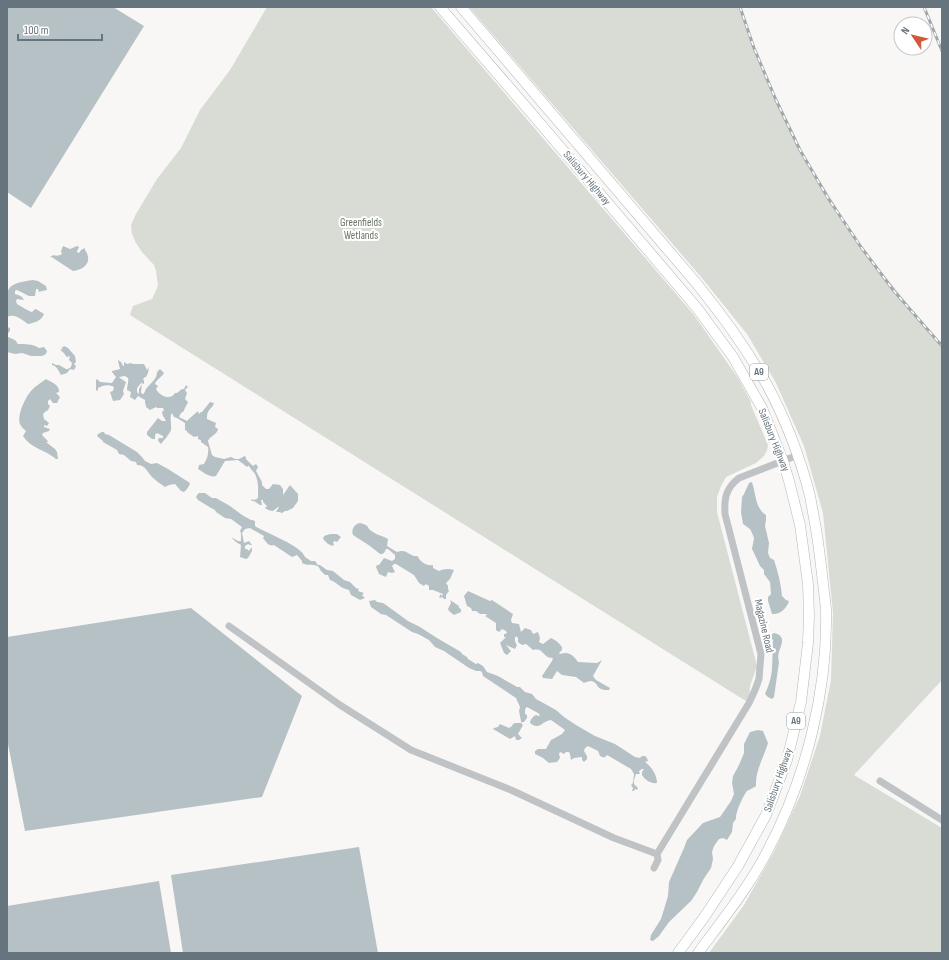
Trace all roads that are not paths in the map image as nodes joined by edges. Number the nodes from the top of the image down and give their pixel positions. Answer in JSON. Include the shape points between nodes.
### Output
{"nodes":[{"id":1,"x":440,"y":7,"type":"edge"},
{"id":2,"x":461,"y":7,"type":"edge"},
{"id":3,"x":798,"y":455,"type":"junction"},
{"id":4,"x":783,"y":461,"type":"junction"},
{"id":5,"x":229,"y":626,"type":"dead end"},
{"id":6,"x":880,"y":781,"type":"dead end"},
{"id":7,"x":942,"y":820,"type":"edge"},
{"id":8,"x":656,"y":854,"type":"junction"},
{"id":9,"x":654,"y":868,"type":"dead end"},
{"id":10,"x":678,"y":953,"type":"edge"},
{"id":11,"x":698,"y":953,"type":"edge"}],
"edges":[{"from":1,"to":4,"type":"highway","name":"Salisbury Highway","number":"A9","via":[[698,308],[733,357],[762,408]]},
{"from":2,"to":3,"type":"highway","name":"Salisbury Highway","number":"A9","via":[[720,312],[766,384]]},
{"from":3,"to":4,"type":"street","name":"Magazine Road"},
{"from":3,"to":11,"type":"highway","name":"Salisbury Highway","number":"A9","via":[[820,550],[826,608],[824,665],[809,747],[793,794],[756,872]]},
{"from":4,"to":8,"type":"street","name":"Magazine Road","via":[[739,478],[726,493],[725,514],[760,654],[759,679],[749,703]]},
{"from":4,"to":10,"type":"highway","name":"Salisbury Highway","number":"A9","via":[[800,525],[808,584],[808,643],[801,702],[787,760],[766,815],[738,866]]},
{"from":5,"to":8,"type":"street","via":[[411,750],[511,790],[614,838]]},
{"from":6,"to":7,"type":"street"},
{"from":8,"to":9,"type":"street","name":"Magazine Road","via":[[658,860]]}]}
